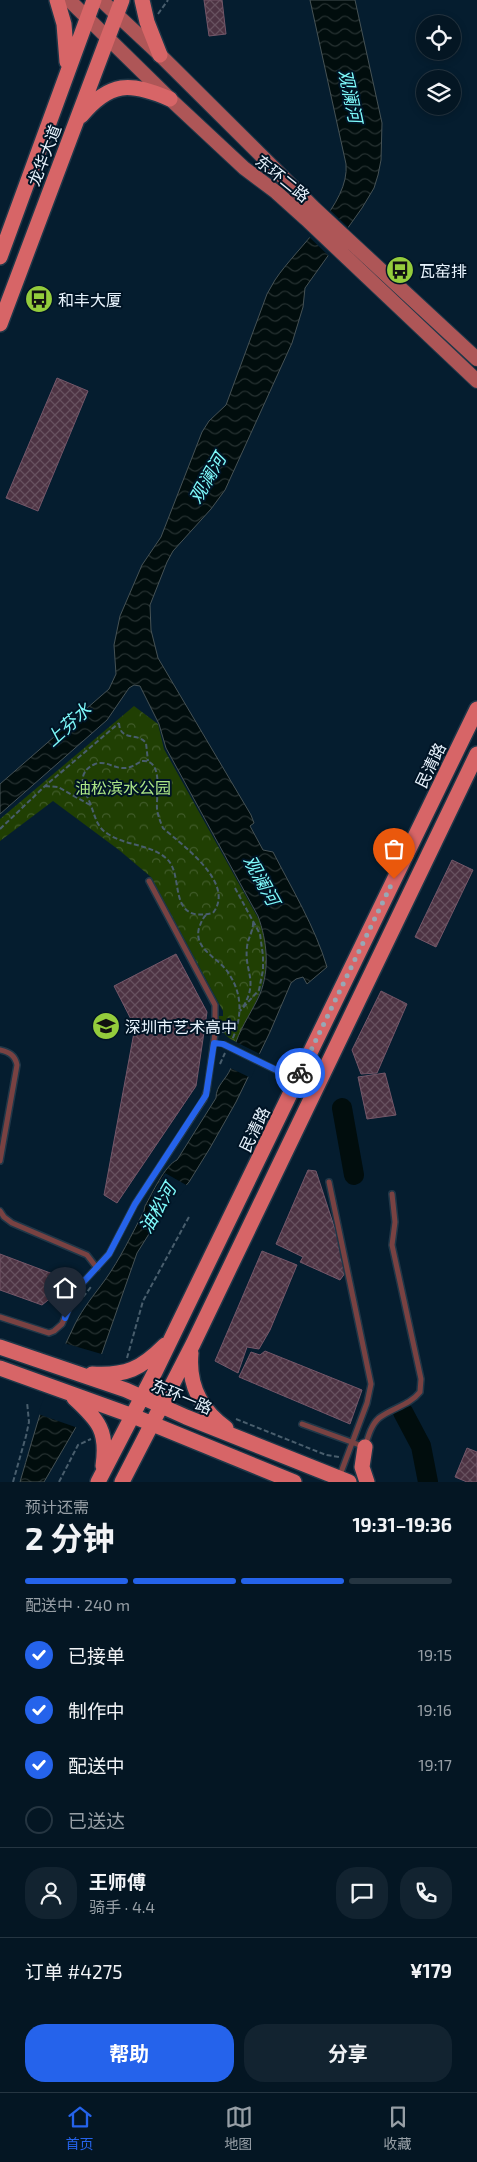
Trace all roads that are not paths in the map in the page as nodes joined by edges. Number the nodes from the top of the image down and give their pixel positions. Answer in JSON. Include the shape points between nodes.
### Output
{"nodes":[{"id":1,"x":57,"y":0,"type":"edge"},
{"id":2,"x":69,"y":0,"type":"edge"},
{"id":3,"x":94,"y":0,"type":"edge"},
{"id":4,"x":101,"y":0,"type":"edge"},
{"id":5,"x":142,"y":0,"type":"edge"},
{"id":6,"x":119,"y":7,"type":"edge"},
{"id":7,"x":87,"y":17,"type":"junction"},
{"id":8,"x":107,"y":37,"type":"junction"},
{"id":9,"x":160,"y":55,"type":"junction"},
{"id":10,"x":66,"y":73,"type":"junction"},
{"id":11,"x":170,"y":100,"type":"junction"},
{"id":12,"x":76,"y":123,"type":"junction"},
{"id":13,"x":310,"y":214,"type":"junction"},
{"id":14,"x":0,"y":257,"type":"edge"},
{"id":15,"x":358,"y":259,"type":"junction"},
{"id":16,"x":0,"y":324,"type":"edge"},
{"id":17,"x":477,"y":359,"type":"edge"},
{"id":18,"x":477,"y":381,"type":"edge"},
{"id":19,"x":477,"y":708,"type":"edge"},
{"id":20,"x":477,"y":754,"type":"edge"},
{"id":21,"x":149,"y":881,"type":"dead end"},
{"id":22,"x":211,"y":1043,"type":"junction"},
{"id":23,"x":0,"y":1050,"type":"edge"},
{"id":24,"x":297,"y":1080,"type":"junction"},
{"id":25,"x":0,"y":1161,"type":"edge"},
{"id":26,"x":328,"y":1182,"type":"dead end"},
{"id":27,"x":392,"y":1194,"type":"dead end"},
{"id":28,"x":0,"y":1211,"type":"edge"},
{"id":29,"x":96,"y":1268,"type":"junction"},
{"id":30,"x":0,"y":1317,"type":"edge"},
{"id":31,"x":173,"y":1337,"type":"junction"},
{"id":32,"x":192,"y":1344,"type":"junction"},
{"id":33,"x":0,"y":1347,"type":"edge"},
{"id":34,"x":0,"y":1368,"type":"edge"},
{"id":35,"x":102,"y":1378,"type":"junction"},
{"id":36,"x":142,"y":1397,"type":"junction"},
{"id":37,"x":162,"y":1406,"type":"junction"},
{"id":38,"x":92,"y":1407,"type":"junction"},
{"id":39,"x":133,"y":1416,"type":"junction"},
{"id":40,"x":152,"y":1424,"type":"junction"},
{"id":41,"x":302,"y":1424,"type":"dead end"},
{"id":42,"x":241,"y":1439,"type":"junction"},
{"id":43,"x":359,"y":1445,"type":"junction"},
{"id":44,"x":100,"y":1478,"type":"edge"},
{"id":45,"x":344,"y":1480,"type":"edge"},
{"id":46,"x":122,"y":1482,"type":"edge"},
{"id":47,"x":294,"y":1482,"type":"edge"},
{"id":48,"x":367,"y":1482,"type":"edge"}],
"edges":[{"from":1,"to":10,"type":"main road","via":[[67,44]]},
{"from":2,"to":7,"type":"main road","name":"东环二路"},
{"from":3,"to":7,"type":"main road","name":"龙华大道"},
{"from":4,"to":6,"type":"main road","name":"东环二路"},
{"from":5,"to":9,"type":"main road"},
{"from":6,"to":8,"type":"main road","name":"龙华大道"},
{"from":6,"to":9,"type":"main road","name":"东环二路"},
{"from":7,"to":8,"type":"main road","name":"东环二路"},
{"from":7,"to":10,"type":"main road","name":"龙华大道"},
{"from":8,"to":11,"type":"main road","name":"东环二路"},
{"from":8,"to":12,"type":"main road","name":"龙华大道"},
{"from":9,"to":13,"type":"main road","name":"东环二路"},
{"from":10,"to":14,"type":"main road","name":"龙华大道"},
{"from":11,"to":12,"type":"main road","via":[[145,90],[118,88],[98,97]]},
{"from":11,"to":13,"type":"main road","name":"东环二路","via":[[244,168]]},
{"from":12,"to":16,"type":"main road","name":"龙华大道"},
{"from":13,"to":15,"type":"main road","name":"东环二路"},
{"from":15,"to":17,"type":"main road","name":"东环二路"},
{"from":15,"to":18,"type":"main road","name":"东环二路"},
{"from":19,"to":24,"type":"main road","name":"民清路"},
{"from":20,"to":32,"type":"main road"},
{"from":21,"to":22,"type":"lane","via":[[215,1005]]},
{"from":22,"to":24,"type":"lane","bridge":true,"via":[[223,1044]]},
{"from":22,"to":29,"type":"lane","via":[[206,1095],[135,1204],[109,1254]]},
{"from":23,"to":25,"type":"lane","via":[[11,1054],[17,1065]]},
{"from":24,"to":31,"type":"main road","name":"民清路"},
{"from":26,"to":43,"type":"lane","via":[[371,1375]]},
{"from":27,"to":43,"type":"lane","via":[[395,1222],[392,1250],[422,1387],[416,1397],[380,1418]]},
{"from":28,"to":29,"type":"lane","via":[[12,1223],[87,1255]]},
{"from":29,"to":30,"type":"lane","via":[[77,1289],[62,1324],[54,1331],[49,1333]]},
{"from":31,"to":35,"type":"main road","via":[[143,1365]]},
{"from":31,"to":36,"type":"main road","name":"民清路"},
{"from":32,"to":37,"type":"main road"},
{"from":32,"to":42,"type":"main road","via":[[190,1370],[198,1397],[214,1418]]},
{"from":33,"to":35,"type":"main road","name":"东环一路"},
{"from":34,"to":38,"type":"main road","via":[[68,1393]]},
{"from":35,"to":36,"type":"main road","name":"东环一路"},
{"from":36,"to":37,"type":"main road","name":"东环一路"},
{"from":36,"to":39,"type":"main road","name":"民清路"},
{"from":37,"to":40,"type":"main road"},
{"from":37,"to":42,"type":"main road","name":"东环一路"},
{"from":38,"to":39,"type":"main road"},
{"from":38,"to":44,"type":"main road","via":[[105,1437]]},
{"from":39,"to":40,"type":"main road"},
{"from":39,"to":44,"type":"main road","name":"民清路"},
{"from":40,"to":46,"type":"main road"},
{"from":40,"to":47,"type":"main road"},
{"from":41,"to":43,"type":"lane"},
{"from":42,"to":45,"type":"main road","name":"东环一路"},
{"from":43,"to":45,"type":"lane"},
{"from":43,"to":48,"type":"main road"}]}
